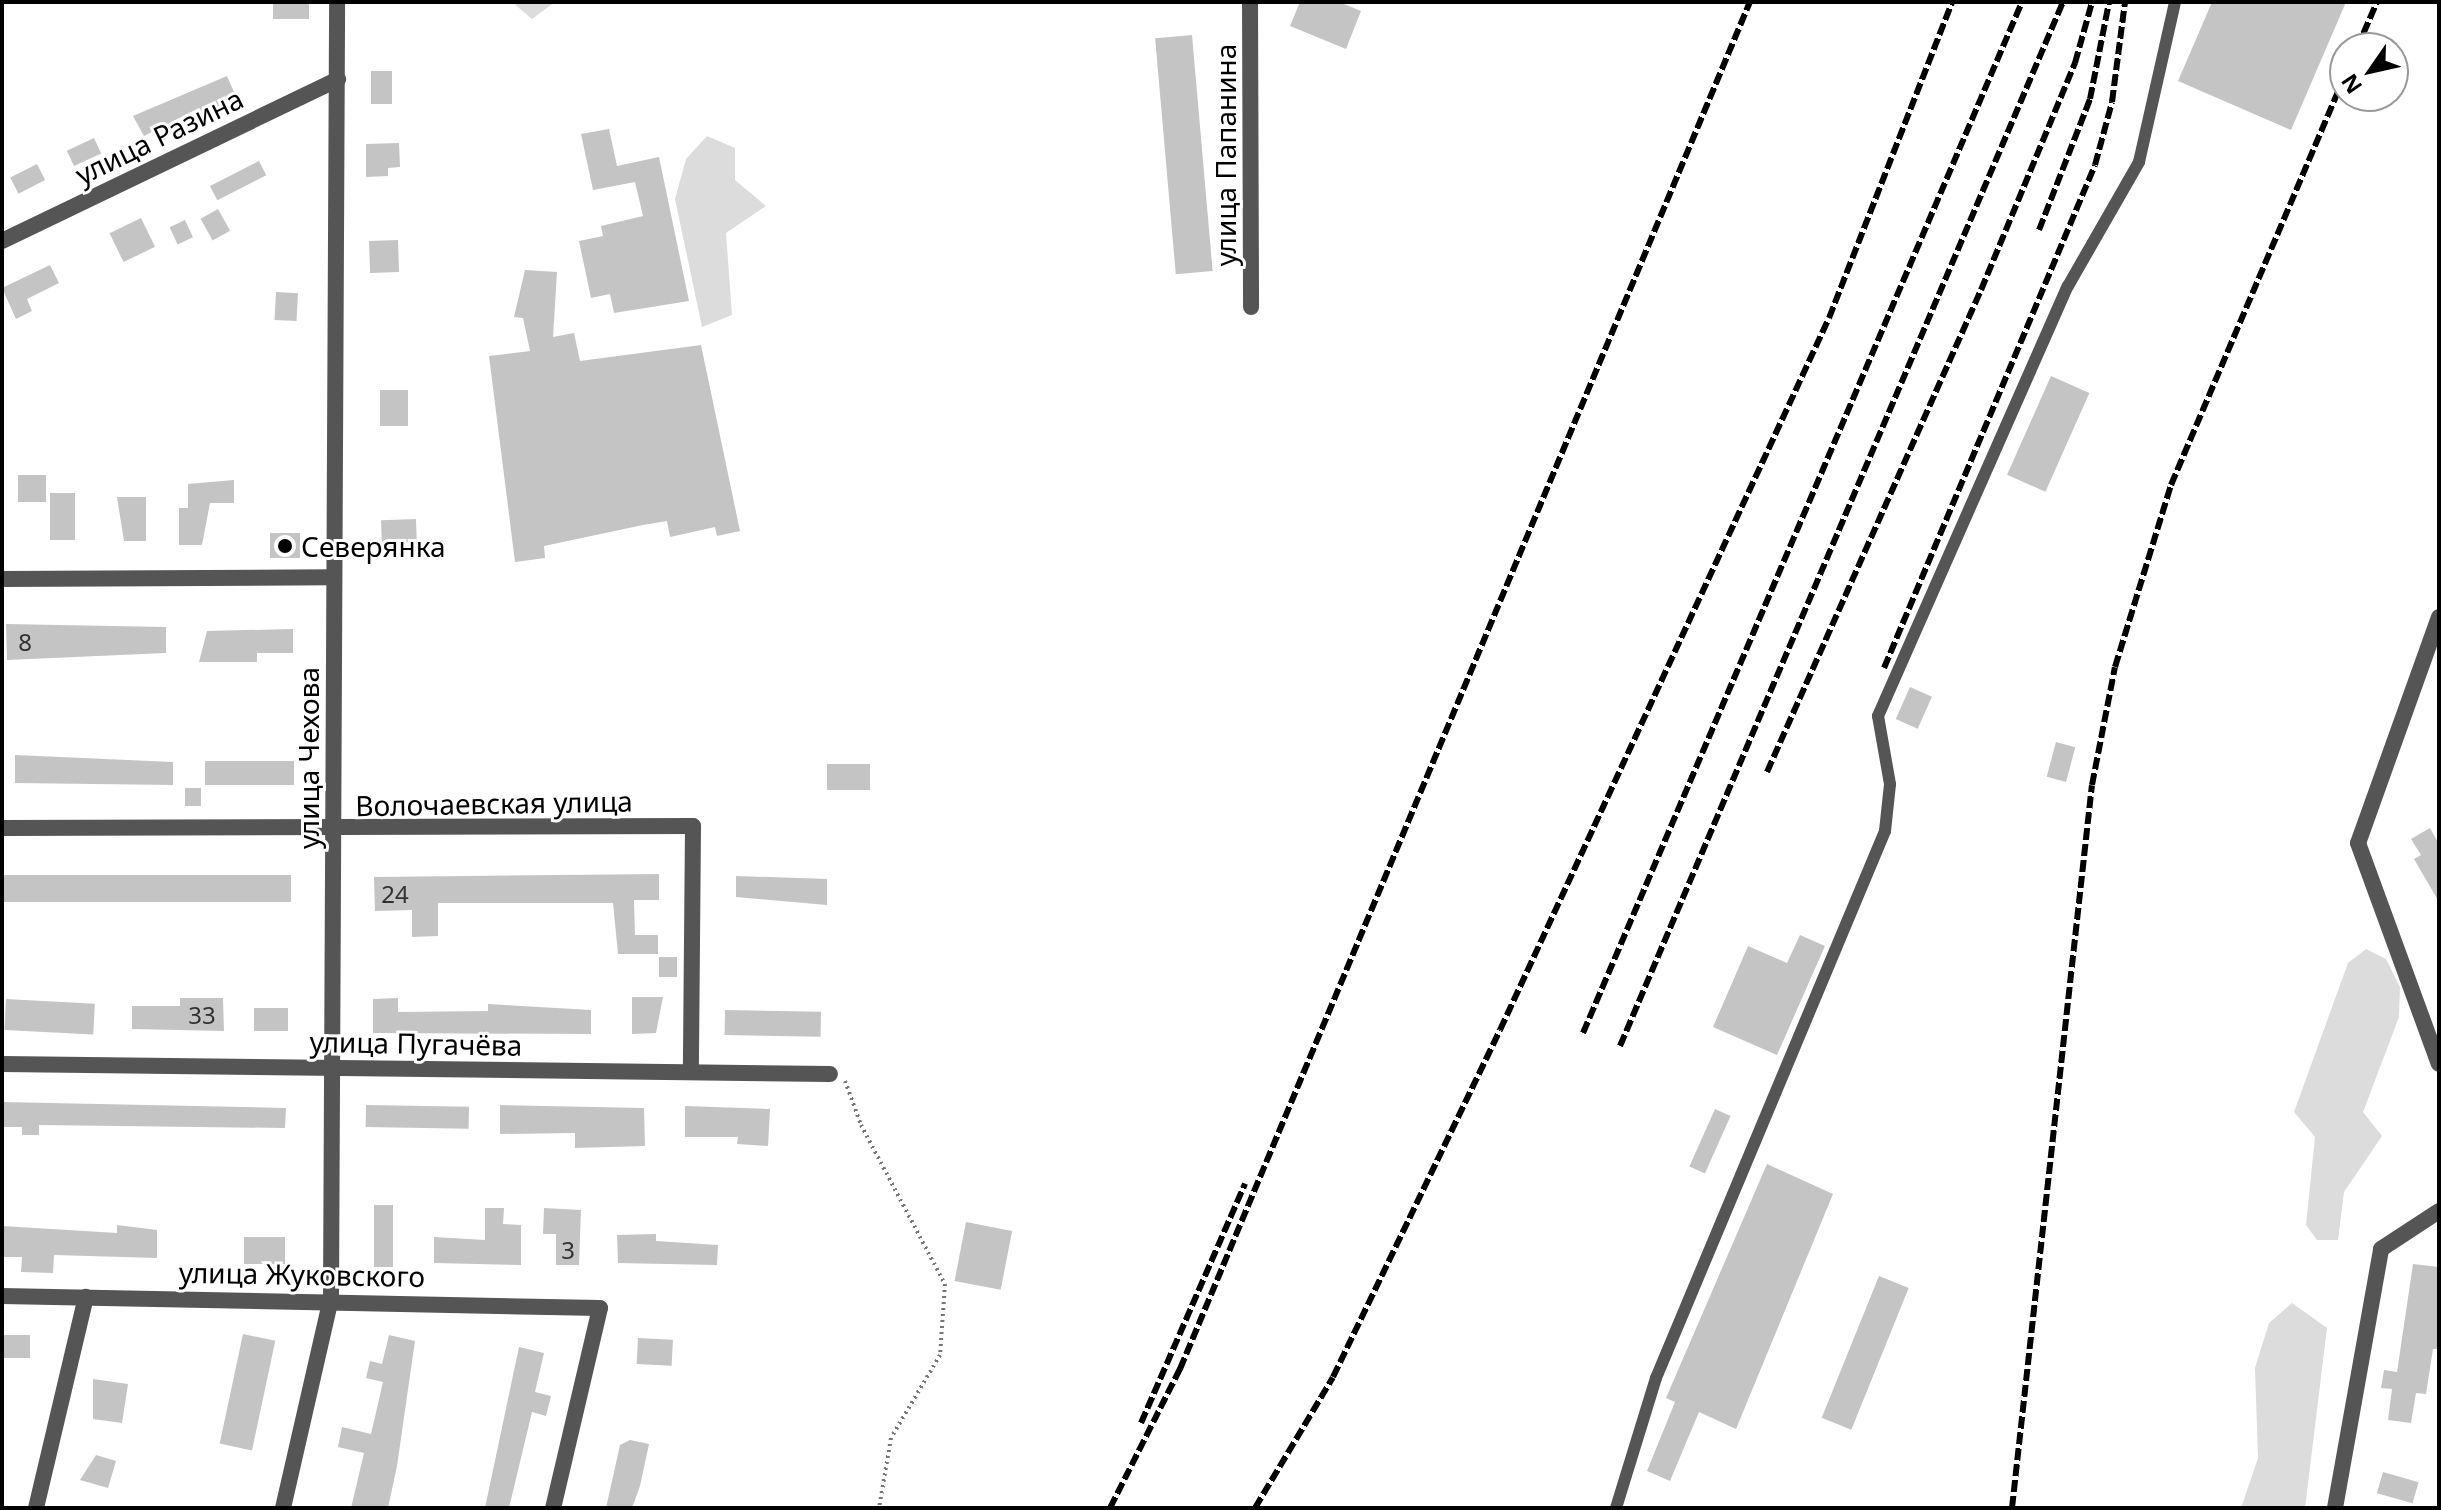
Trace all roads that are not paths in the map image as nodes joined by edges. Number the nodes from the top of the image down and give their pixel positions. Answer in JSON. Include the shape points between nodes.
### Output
{"nodes":[{"id":1,"x":337,"y":2,"type":"edge"},
{"id":2,"x":1250,"y":2,"type":"edge"},
{"id":3,"x":2175,"y":2,"type":"edge"},
{"id":4,"x":338,"y":79,"type":"junction"},
{"id":5,"x":2,"y":241,"type":"edge"},
{"id":6,"x":1251,"y":307,"type":"dead end"},
{"id":7,"x":333,"y":577,"type":"junction"},
{"id":8,"x":2,"y":579,"type":"edge"},
{"id":9,"x":2439,"y":617,"type":"edge"},
{"id":10,"x":2,"y":828,"type":"edge"},
{"id":11,"x":334,"y":831,"type":"junction"},
{"id":12,"x":2,"y":1064,"type":"edge"},
{"id":13,"x":2439,"y":1064,"type":"edge"},
{"id":14,"x":335,"y":1069,"type":"junction"},
{"id":15,"x":691,"y":1072,"type":"junction"},
{"id":16,"x":830,"y":1074,"type":"road end"},
{"id":17,"x":2439,"y":1211,"type":"edge"},
{"id":18,"x":2,"y":1296,"type":"edge"},
{"id":19,"x":86,"y":1297,"type":"junction"},
{"id":20,"x":331,"y":1299,"type":"junction"},
{"id":21,"x":36,"y":1508,"type":"edge"},
{"id":22,"x":283,"y":1508,"type":"edge"},
{"id":23,"x":553,"y":1508,"type":"edge"},
{"id":24,"x":1616,"y":1508,"type":"edge"},
{"id":25,"x":2335,"y":1508,"type":"edge"}],
"edges":[{"from":1,"to":4,"type":"street","name":"улица Чехова"},
{"from":2,"to":6,"type":"street","name":"улица Папанина"},
{"from":3,"to":24,"type":"lane","via":[[2139,162],[2068,286],[1878,716],[1890,784],[1885,831],[1656,1378]]},
{"from":4,"to":5,"type":"street","name":"улица Разина"},
{"from":4,"to":7,"type":"street","name":"улица Чехова"},
{"from":7,"to":8,"type":"street"},
{"from":7,"to":11,"type":"street","name":"улица Чехова"},
{"from":9,"to":13,"type":"street","via":[[2358,843]]},
{"from":10,"to":11,"type":"street","name":"Волочаевская улица"},
{"from":11,"to":14,"type":"street","name":"улица Чехова"},
{"from":11,"to":15,"type":"street","name":"Волочаевская улица","via":[[693,826]]},
{"from":12,"to":14,"type":"street","name":"улица Пугачёва"},
{"from":14,"to":15,"type":"street","name":"улица Пугачёва"},
{"from":14,"to":20,"type":"street","name":"улица Чехова"},
{"from":15,"to":16,"type":"street","name":"улица Пугачёва"},
{"from":17,"to":25,"type":"street","via":[[2381,1249]]},
{"from":18,"to":19,"type":"street","name":"улица Жуковского"},
{"from":19,"to":20,"type":"street","name":"улица Жуковского"},
{"from":19,"to":21,"type":"street"},
{"from":20,"to":22,"type":"street","name":"улица Чехова"},
{"from":20,"to":23,"type":"street","name":"улица Жуковского","via":[[600,1308]]}]}
